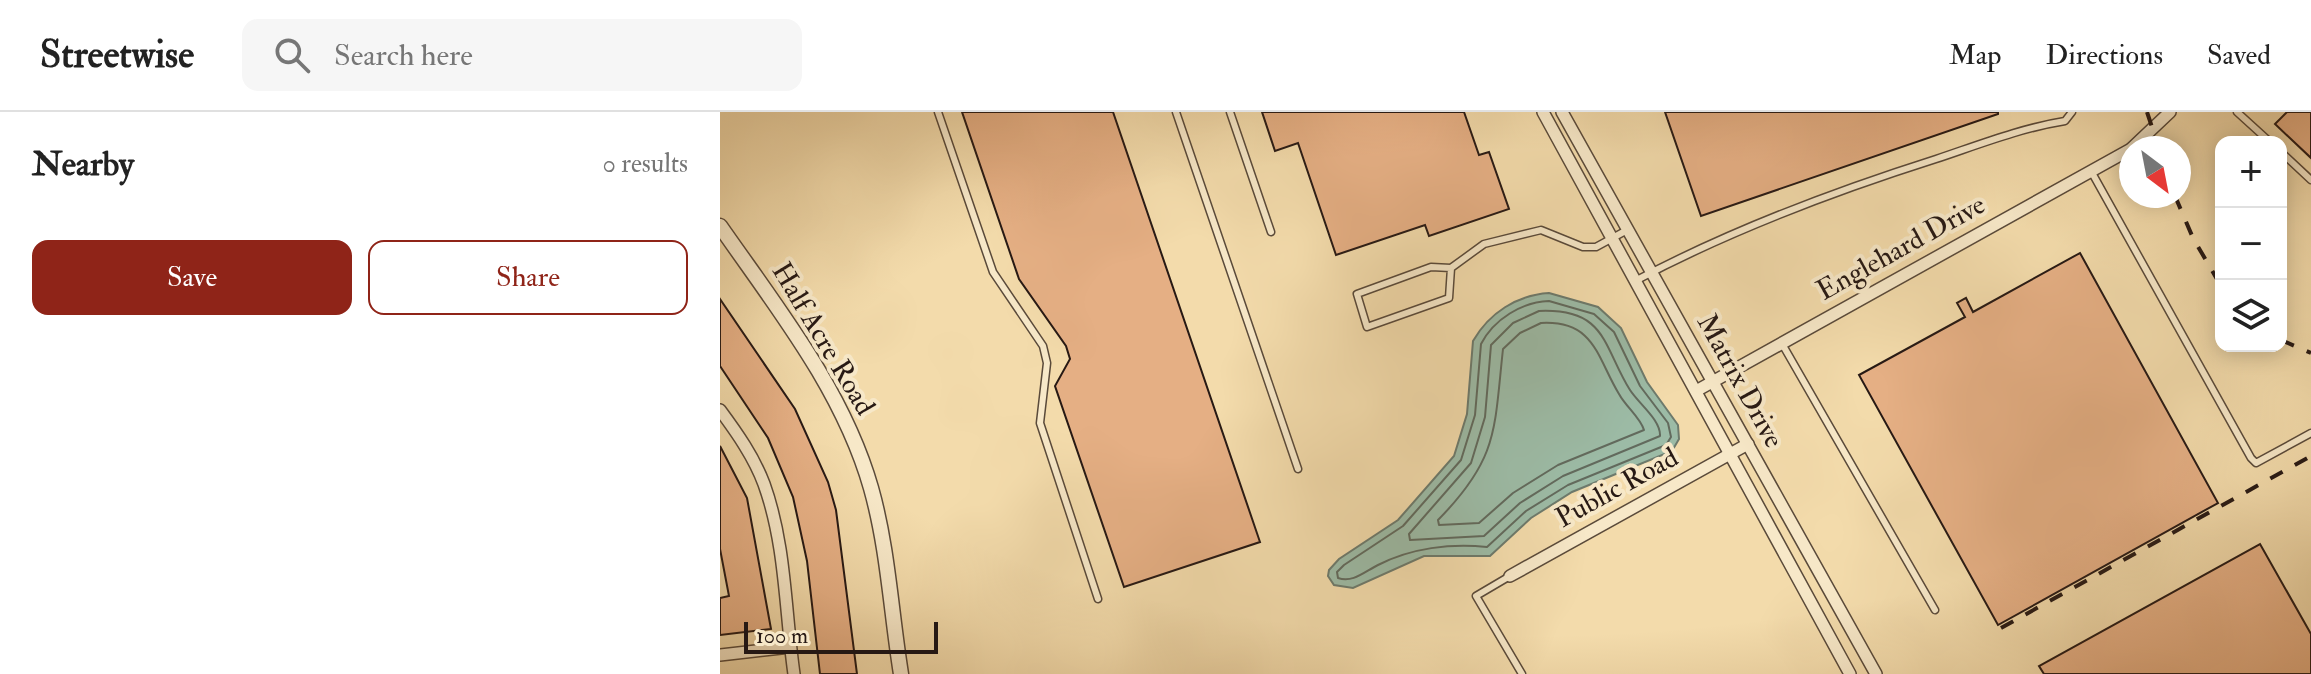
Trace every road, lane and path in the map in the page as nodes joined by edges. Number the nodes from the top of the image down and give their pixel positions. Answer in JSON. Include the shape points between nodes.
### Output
{"nodes":[{"id":1,"x":938,"y":112,"type":"edge"},
{"id":2,"x":1176,"y":112,"type":"edge"},
{"id":3,"x":1230,"y":112,"type":"edge"},
{"id":4,"x":1543,"y":112,"type":"edge"},
{"id":5,"x":1562,"y":112,"type":"edge"},
{"id":6,"x":2072,"y":112,"type":"edge"},
{"id":7,"x":2170,"y":112,"type":"edge"},
{"id":8,"x":2237,"y":112,"type":"edge"},
{"id":9,"x":2145,"y":136,"type":"edge"},
{"id":10,"x":2263,"y":136,"type":"edge"},
{"id":11,"x":2119,"y":155,"type":"edge"},
{"id":12,"x":2287,"y":158,"type":"edge"},
{"id":13,"x":2091,"y":171,"type":"junction"},
{"id":14,"x":2311,"y":180,"type":"edge"},
{"id":15,"x":720,"y":226,"type":"edge"},
{"id":16,"x":1629,"y":229,"type":"junction"},
{"id":17,"x":1271,"y":232,"type":"dead end"},
{"id":18,"x":1611,"y":238,"type":"junction"},
{"id":19,"x":1451,"y":268,"type":"junction"},
{"id":20,"x":1652,"y":272,"type":"junction"},
{"id":21,"x":1635,"y":281,"type":"junction"},
{"id":22,"x":1781,"y":342,"type":"junction"},
{"id":23,"x":1713,"y":381,"type":"junction"},
{"id":24,"x":1696,"y":391,"type":"junction"},
{"id":25,"x":720,"y":410,"type":"edge"},
{"id":26,"x":2311,"y":433,"type":"edge"},
{"id":27,"x":1748,"y":444,"type":"junction"},
{"id":28,"x":1727,"y":455,"type":"junction"},
{"id":29,"x":1298,"y":469,"type":"dead end"},
{"id":30,"x":1510,"y":576,"type":"joint"},
{"id":31,"x":1098,"y":599,"type":"dead end"},
{"id":32,"x":1935,"y":610,"type":"dead end"},
{"id":33,"x":790,"y":647,"type":"junction"},
{"id":34,"x":720,"y":655,"type":"edge"},
{"id":35,"x":794,"y":674,"type":"edge"},
{"id":36,"x":901,"y":674,"type":"edge"},
{"id":37,"x":1522,"y":674,"type":"edge"},
{"id":38,"x":1850,"y":674,"type":"edge"},
{"id":39,"x":1876,"y":674,"type":"edge"}],
"edges":[{"from":1,"to":31,"type":"lane","via":[[993,272],[1043,346],[1047,363],[1040,423]]},
{"from":2,"to":29,"type":"lane"},
{"from":3,"to":17,"type":"lane"},
{"from":4,"to":18,"type":"street","name":"Matrix Drive"},
{"from":5,"to":16,"type":"street","name":"Matrix Drive"},
{"from":6,"to":20,"type":"lane","via":[[2065,121],[2039,125],[1767,218]]},
{"from":7,"to":9,"type":"street","name":"Englehard Drive"},
{"from":8,"to":10,"type":"lane"},
{"from":11,"to":13,"type":"street","name":"Englehard Drive"},
{"from":12,"to":14,"type":"lane"},
{"from":13,"to":22,"type":"street","name":"Englehard Drive"},
{"from":13,"to":26,"type":"lane","via":[[2251,458],[2256,463]]},
{"from":15,"to":36,"type":"street","name":"Half Acre Road","via":[[843,413],[871,488]]},
{"from":16,"to":18,"type":"lane"},
{"from":16,"to":20,"type":"street","name":"Matrix Drive"},
{"from":18,"to":19,"type":"lane","via":[[1583,247],[1541,230],[1484,244]]},
{"from":18,"to":21,"type":"street","name":"Matrix Drive"},
{"from":19,"to":19,"type":"lane","via":[[1449,298],[1367,327],[1357,294],[1431,267]]},
{"from":20,"to":21,"type":"lane"},
{"from":20,"to":23,"type":"street","name":"Matrix Drive"},
{"from":21,"to":24,"type":"street","name":"Matrix Drive"},
{"from":22,"to":23,"type":"street","name":"Englehard Drive"},
{"from":22,"to":32,"type":"lane"},
{"from":23,"to":24,"type":"street","name":"Englehard Drive"},
{"from":23,"to":27,"type":"street","name":"Matrix Drive"},
{"from":24,"to":28,"type":"street","name":"Matrix Drive"},
{"from":25,"to":33,"type":"street","via":[[757,469],[774,516]]},
{"from":27,"to":28,"type":"street","name":"Public Road"},
{"from":27,"to":39,"type":"street","name":"Matrix Drive"},
{"from":28,"to":30,"type":"street","name":"Public Road"},
{"from":28,"to":38,"type":"street","name":"Matrix Drive"},
{"from":30,"to":37,"type":"lane","via":[[1476,596]]},
{"from":33,"to":34,"type":"street"},
{"from":33,"to":35,"type":"street"}]}
